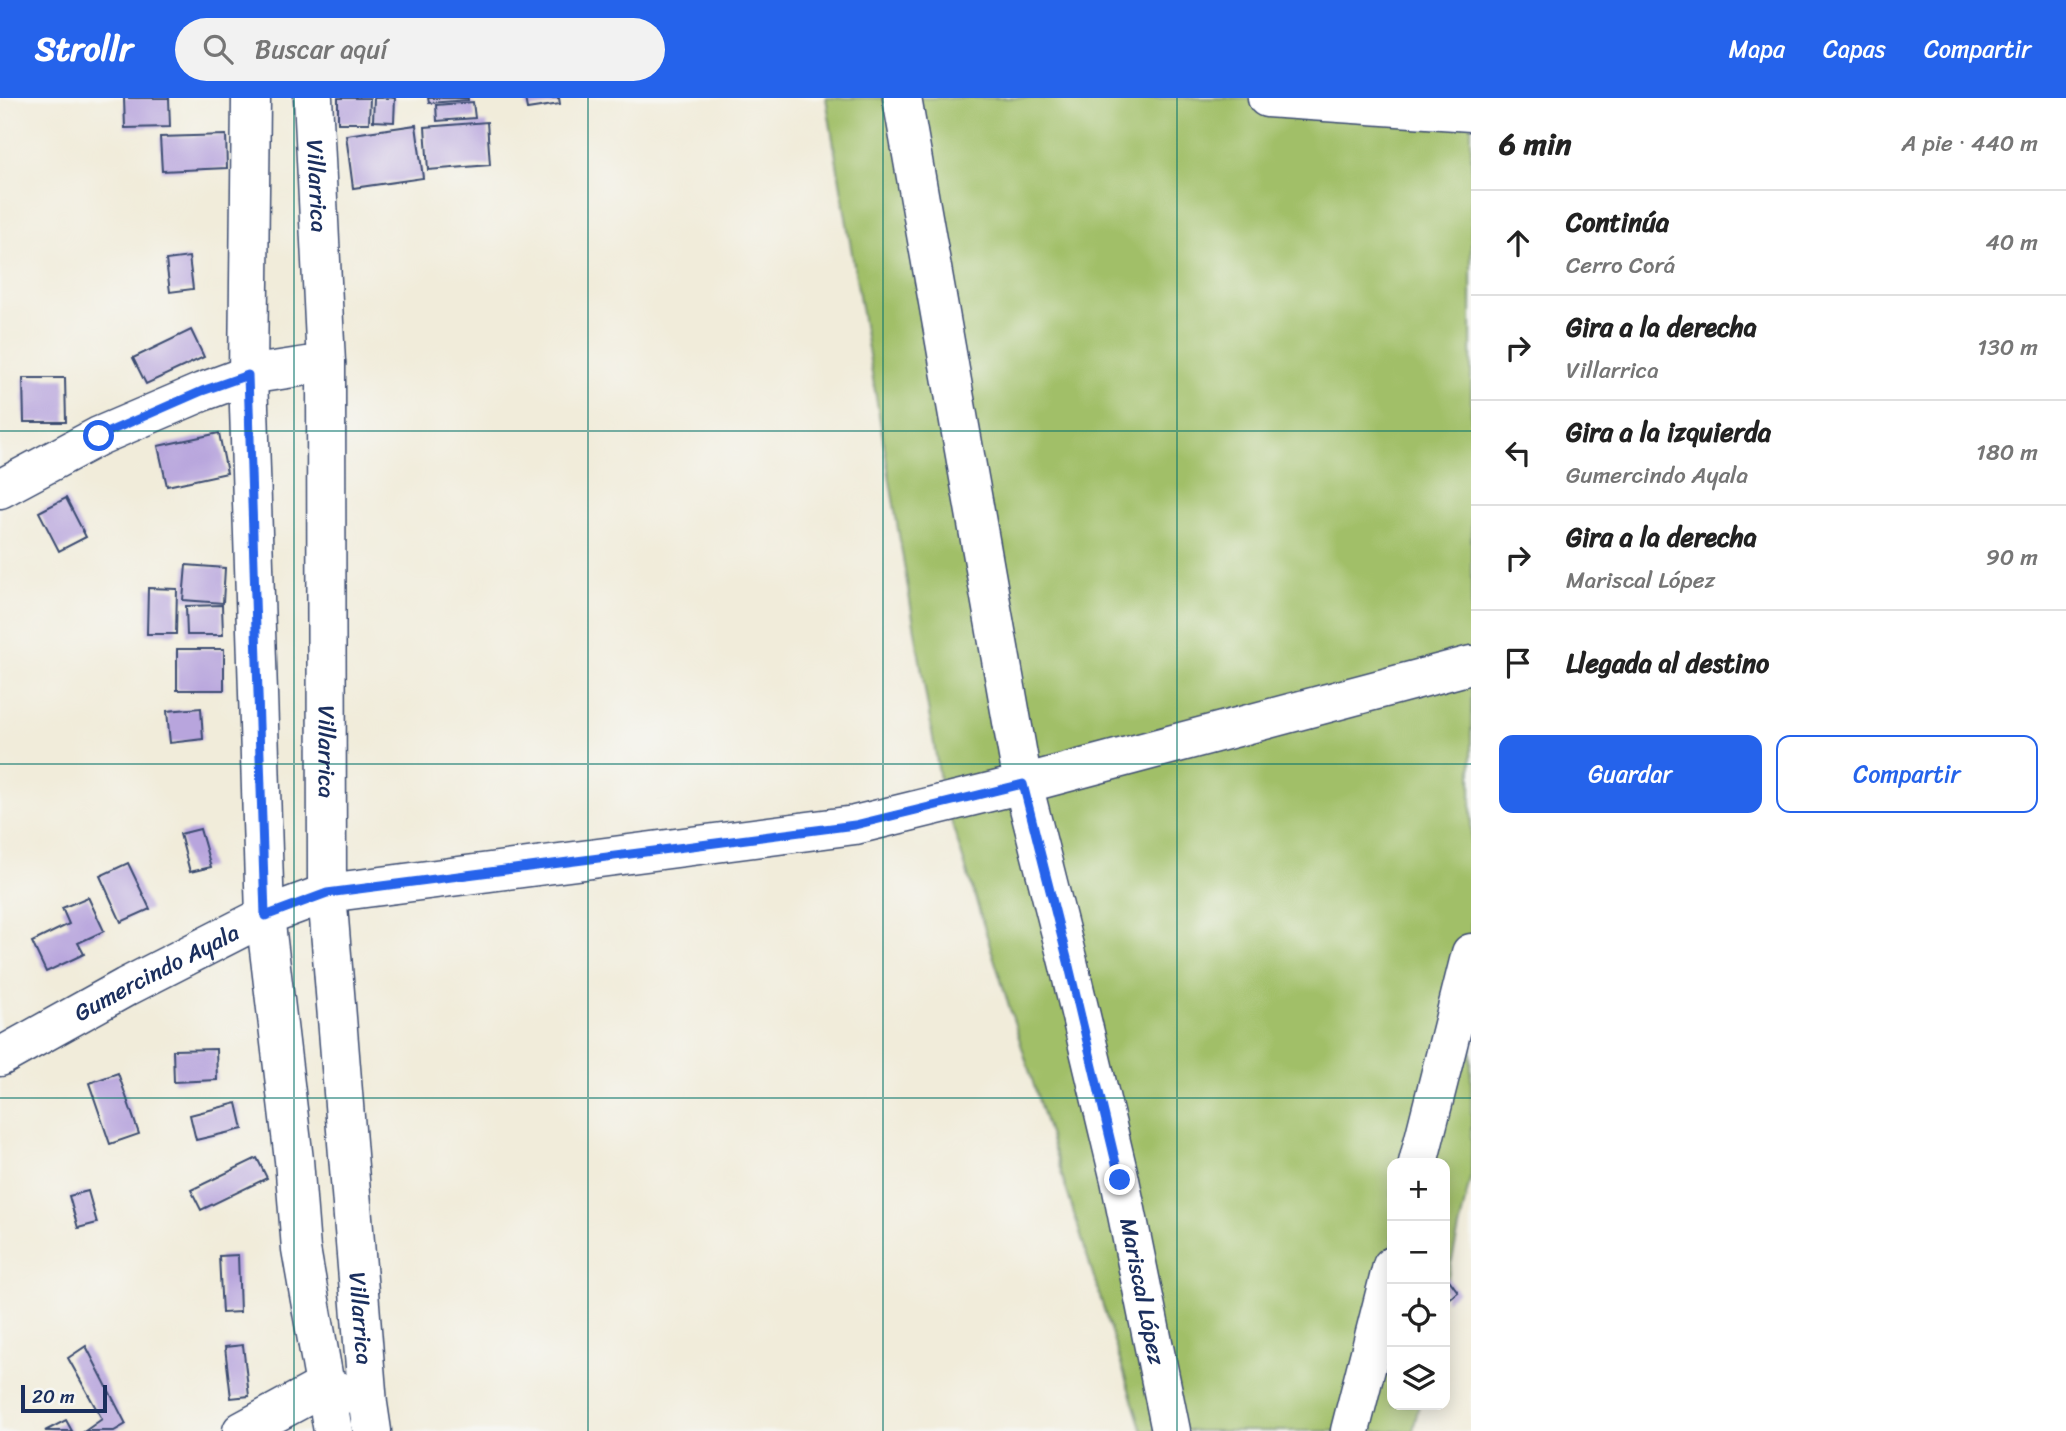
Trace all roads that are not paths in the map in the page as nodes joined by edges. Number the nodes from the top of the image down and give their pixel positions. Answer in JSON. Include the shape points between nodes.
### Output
{"nodes":[{"id":1,"x":251,"y":98,"type":"edge"},
{"id":2,"x":313,"y":98,"type":"edge"},
{"id":3,"x":902,"y":98,"type":"edge"},
{"id":4,"x":1267,"y":98,"type":"edge"},
{"id":5,"x":1471,"y":112,"type":"edge"},
{"id":6,"x":327,"y":363,"type":"junction"},
{"id":7,"x":248,"y":375,"type":"junction"},
{"id":8,"x":0,"y":489,"type":"edge"},
{"id":9,"x":1471,"y":665,"type":"edge"},
{"id":10,"x":1023,"y":784,"type":"junction"},
{"id":11,"x":327,"y":893,"type":"junction"},
{"id":12,"x":265,"y":916,"type":"junction"},
{"id":13,"x":1471,"y":953,"type":"edge"},
{"id":14,"x":0,"y":1057,"type":"edge"},
{"id":15,"x":1419,"y":1158,"type":"edge"},
{"id":16,"x":1387,"y":1284,"type":"edge"},
{"id":17,"x":325,"y":1386,"type":"junction"},
{"id":18,"x":373,"y":1422,"type":"edge"},
{"id":19,"x":242,"y":1431,"type":"edge"},
{"id":20,"x":333,"y":1431,"type":"edge"},
{"id":21,"x":1171,"y":1431,"type":"edge"},
{"id":22,"x":1350,"y":1431,"type":"edge"}],
"edges":[{"from":1,"to":7,"type":"street","name":"Villarrica"},
{"from":2,"to":6,"type":"street","name":"Villarrica"},
{"from":3,"to":10,"type":"street","name":"Mariscal López"},
{"from":4,"to":5,"type":"street"},
{"from":6,"to":7,"type":"street"},
{"from":6,"to":11,"type":"street","name":"Villarrica"},
{"from":7,"to":8,"type":"street","via":[[99,436]]},
{"from":7,"to":12,"type":"street","name":"Villarrica"},
{"from":9,"to":10,"type":"street","name":"Gumercindo Ayala"},
{"from":10,"to":11,"type":"street","name":"Gumercindo Ayala","via":[[855,825]]},
{"from":10,"to":21,"type":"street","name":"Mariscal López","via":[[1120,1180]]},
{"from":11,"to":12,"type":"street","name":"Gumercindo Ayala"},
{"from":11,"to":18,"type":"street","name":"Villarrica"},
{"from":12,"to":14,"type":"street","name":"Gumercindo Ayala"},
{"from":12,"to":17,"type":"street","name":"Villarrica","via":[[302,1249]]},
{"from":13,"to":15,"type":"street"},
{"from":16,"to":22,"type":"street"},
{"from":17,"to":18,"type":"street","name":"Villarrica"},
{"from":17,"to":19,"type":"street"},
{"from":17,"to":20,"type":"street","name":"Villarrica"}]}
